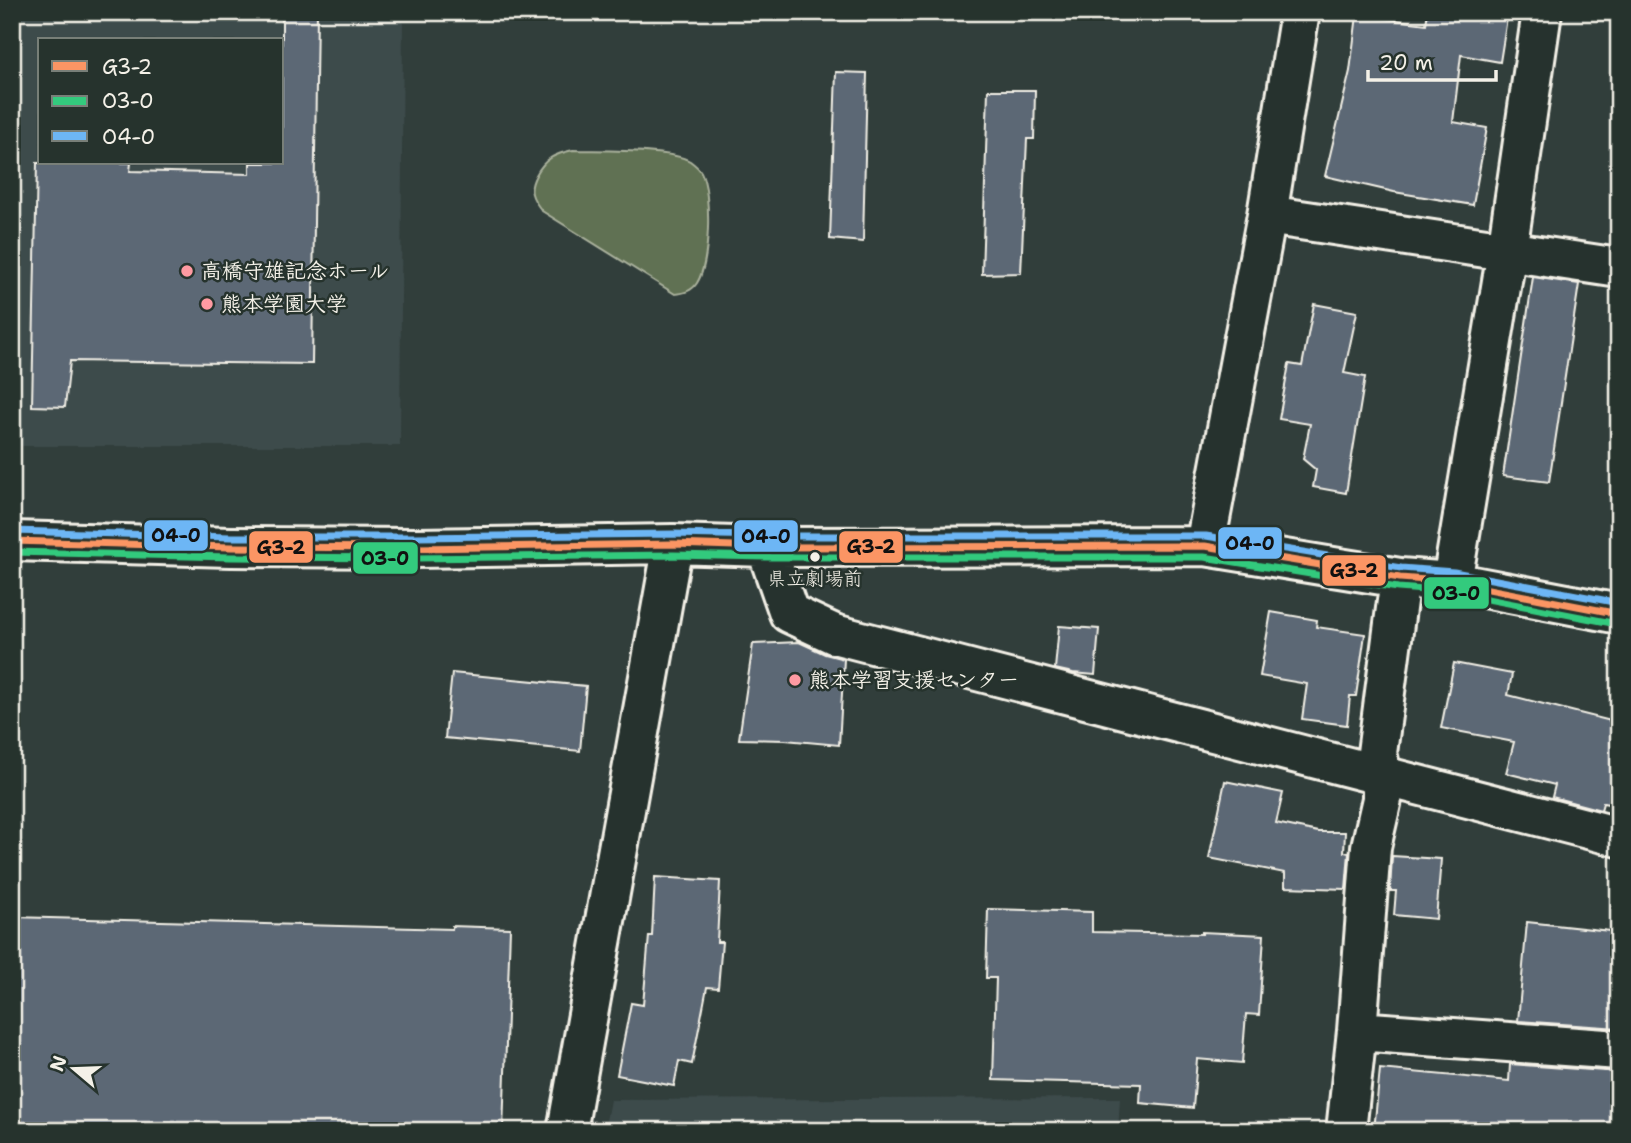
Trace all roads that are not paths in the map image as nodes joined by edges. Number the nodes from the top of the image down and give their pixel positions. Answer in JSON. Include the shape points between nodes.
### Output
{"nodes":[{"id":1,"x":1300,"y":12,"type":"edge"},
{"id":2,"x":1542,"y":12,"type":"edge"},
{"id":3,"x":1267,"y":215,"type":"junction"},
{"id":4,"x":1507,"y":251,"type":"junction"},
{"id":5,"x":1619,"y":268,"type":"edge"},
{"id":6,"x":12,"y":541,"type":"edge"},
{"id":7,"x":673,"y":544,"type":"junction"},
{"id":8,"x":1205,"y":546,"type":"junction"},
{"id":9,"x":766,"y":547,"type":"junction"},
{"id":10,"x":1400,"y":578,"type":"junction"},
{"id":11,"x":1452,"y":582,"type":"junction"},
{"id":12,"x":1619,"y":614,"type":"edge"},
{"id":13,"x":1382,"y":775,"type":"junction"},
{"id":14,"x":1619,"y":837,"type":"edge"},
{"id":15,"x":1357,"y":1031,"type":"junction"},
{"id":16,"x":1619,"y":1050,"type":"edge"},
{"id":17,"x":567,"y":1131,"type":"edge"},
{"id":18,"x":1346,"y":1131,"type":"edge"}],
"edges":[{"from":1,"to":3,"type":"street"},
{"from":2,"to":4,"type":"street"},
{"from":3,"to":4,"type":"street"},
{"from":3,"to":8,"type":"street"},
{"from":4,"to":5,"type":"street"},
{"from":4,"to":11,"type":"street"},
{"from":6,"to":7,"type":"street","via":[[415,548]]},
{"from":7,"to":9,"type":"street"},
{"from":7,"to":17,"type":"street"},
{"from":8,"to":9,"type":"street"},
{"from":8,"to":10,"type":"street"},
{"from":9,"to":13,"type":"street","via":[[789,613],[834,635]]},
{"from":10,"to":11,"type":"street"},
{"from":10,"to":13,"type":"street","via":[[1377,753]]},
{"from":11,"to":12,"type":"street"},
{"from":13,"to":14,"type":"street"},
{"from":13,"to":15,"type":"street","via":[[1382,799],[1371,847]]},
{"from":15,"to":16,"type":"street"},
{"from":15,"to":18,"type":"street"}]}
